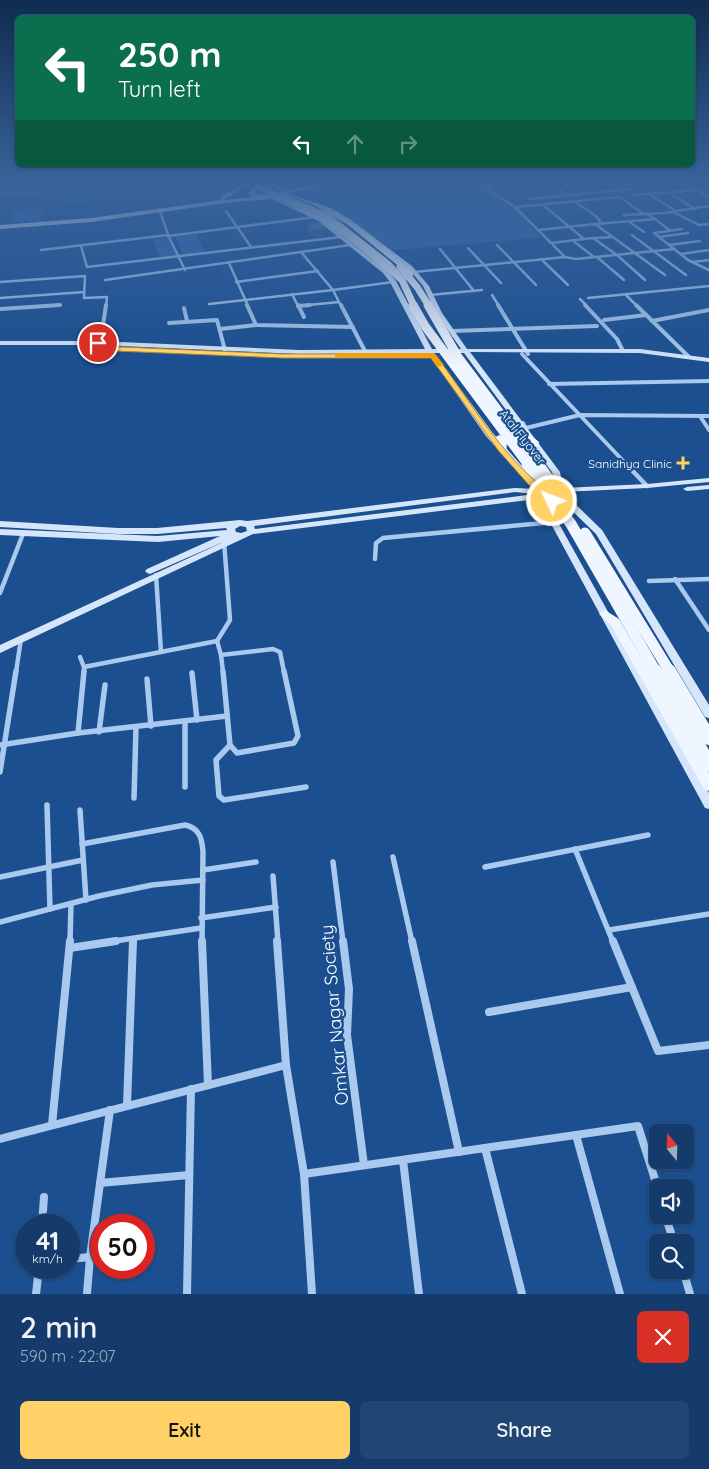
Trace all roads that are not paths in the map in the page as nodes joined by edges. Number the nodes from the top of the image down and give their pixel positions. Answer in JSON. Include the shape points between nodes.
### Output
{"nodes":[{"id":1,"x":94,"y":244,"type":"edge"},
{"id":2,"x":172,"y":244,"type":"edge"},
{"id":3,"x":249,"y":244,"type":"edge"},
{"id":4,"x":275,"y":244,"type":"edge"},
{"id":5,"x":358,"y":244,"type":"edge"},
{"id":6,"x":362,"y":244,"type":"edge"},
{"id":7,"x":371,"y":244,"type":"edge"},
{"id":8,"x":377,"y":244,"type":"edge"},
{"id":9,"x":578,"y":244,"type":"edge"},
{"id":10,"x":602,"y":244,"type":"edge"},
{"id":11,"x":624,"y":244,"type":"edge"},
{"id":12,"x":645,"y":244,"type":"edge"},
{"id":13,"x":674,"y":244,"type":"edge"},
{"id":14,"x":350,"y":245,"type":"joint"},
{"id":15,"x":496,"y":245,"type":"dead end"},
{"id":16,"x":553,"y":245,"type":"dead end"},
{"id":17,"x":669,"y":245,"type":"joint"},
{"id":18,"x":81,"y":246,"type":"junction"},
{"id":19,"x":251,"y":247,"type":"junction"},
{"id":20,"x":468,"y":248,"type":"dead end"},
{"id":21,"x":440,"y":249,"type":"dead end"},
{"id":22,"x":674,"y":249,"type":"junction"},
{"id":23,"x":41,"y":250,"type":"dead end"},
{"id":24,"x":709,"y":250,"type":"edge"},
{"id":25,"x":654,"y":251,"type":"junction"},
{"id":26,"x":301,"y":252,"type":"junction"},
{"id":27,"x":637,"y":253,"type":"junction"},
{"id":28,"x":681,"y":254,"type":"junction"},
{"id":29,"x":617,"y":255,"type":"junction"},
{"id":30,"x":178,"y":256,"type":"junction"},
{"id":31,"x":565,"y":257,"type":"junction"},
{"id":32,"x":596,"y":257,"type":"junction"},
{"id":33,"x":541,"y":259,"type":"junction"},
{"id":34,"x":709,"y":260,"type":"edge"},
{"id":35,"x":512,"y":262,"type":"junction"},
{"id":36,"x":692,"y":262,"type":"junction"},
{"id":37,"x":229,"y":263,"type":"junction"},
{"id":38,"x":483,"y":265,"type":"junction"},
{"id":39,"x":455,"y":268,"type":"junction"},
{"id":40,"x":185,"y":270,"type":"junction"},
{"id":41,"x":709,"y":270,"type":"edge"},
{"id":42,"x":318,"y":272,"type":"junction"},
{"id":43,"x":665,"y":275,"type":"dead end"},
{"id":44,"x":686,"y":275,"type":"dead end"},
{"id":45,"x":405,"y":278,"type":"junction"},
{"id":46,"x":105,"y":280,"type":"dead end"},
{"id":47,"x":624,"y":280,"type":"dead end"},
{"id":48,"x":645,"y":280,"type":"dead end"},
{"id":49,"x":0,"y":282,"type":"edge"},
{"id":50,"x":236,"y":282,"type":"junction"},
{"id":51,"x":501,"y":283,"type":"dead end"},
{"id":52,"x":536,"y":285,"type":"dead end"},
{"id":53,"x":568,"y":285,"type":"dead end"},
{"id":54,"x":709,"y":286,"type":"edge"},
{"id":55,"x":333,"y":290,"type":"junction"},
{"id":56,"x":482,"y":290,"type":"dead end"},
{"id":57,"x":474,"y":291,"type":"junction"},
{"id":58,"x":84,"y":292,"type":"junction"},
{"id":59,"x":292,"y":294,"type":"junction"},
{"id":60,"x":430,"y":295,"type":"junction"},
{"id":61,"x":492,"y":295,"type":"dead end"},
{"id":62,"x":626,"y":295,"type":"junction"},
{"id":63,"x":0,"y":298,"type":"edge"},
{"id":64,"x":588,"y":298,"type":"dead end"},
{"id":65,"x":580,"y":299,"type":"dead end"},
{"id":66,"x":244,"y":300,"type":"junction"},
{"id":67,"x":339,"y":302,"type":"junction"},
{"id":68,"x":209,"y":304,"type":"dead end"},
{"id":69,"x":60,"y":305,"type":"dead end"},
{"id":70,"x":298,"y":306,"type":"junction"},
{"id":71,"x":184,"y":308,"type":"dead end"},
{"id":72,"x":0,"y":309,"type":"edge"},
{"id":73,"x":709,"y":310,"type":"edge"},
{"id":74,"x":646,"y":315,"type":"junction"},
{"id":75,"x":304,"y":317,"type":"dead end"},
{"id":76,"x":604,"y":320,"type":"dead end"},
{"id":77,"x":187,"y":321,"type":"junction"},
{"id":78,"x":652,"y":321,"type":"junction"},
{"id":79,"x":169,"y":323,"type":"dead end"},
{"id":80,"x":436,"y":323,"type":"junction"},
{"id":81,"x":256,"y":325,"type":"junction"},
{"id":82,"x":426,"y":326,"type":"junction"},
{"id":83,"x":597,"y":326,"type":"dead end"},
{"id":84,"x":353,"y":327,"type":"junction"},
{"id":85,"x":220,"y":328,"type":"junction"},
{"id":86,"x":511,"y":328,"type":"junction"},
{"id":87,"x":452,"y":331,"type":"junction"},
{"id":88,"x":0,"y":343,"type":"edge"},
{"id":89,"x":96,"y":346,"type":"junction"},
{"id":90,"x":0,"y":348,"type":"edge"},
{"id":91,"x":225,"y":351,"type":"junction"},
{"id":92,"x":623,"y":351,"type":"junction"},
{"id":93,"x":366,"y":353,"type":"junction"},
{"id":94,"x":431,"y":353,"type":"junction"},
{"id":95,"x":525,"y":353,"type":"junction"},
{"id":96,"x":468,"y":354,"type":"junction"},
{"id":97,"x":663,"y":354,"type":"junction"},
{"id":98,"x":688,"y":357,"type":"junction"},
{"id":99,"x":709,"y":360,"type":"edge"},
{"id":100,"x":709,"y":381,"type":"edge"},
{"id":101,"x":548,"y":384,"type":"junction"},
{"id":102,"x":580,"y":415,"type":"junction"},
{"id":103,"x":700,"y":416,"type":"junction"},
{"id":104,"x":709,"y":416,"type":"edge"},
{"id":105,"x":709,"y":430,"type":"edge"},
{"id":106,"x":536,"y":444,"type":"junction"},
{"id":107,"x":503,"y":452,"type":"junction"},
{"id":108,"x":709,"y":480,"type":"edge"},
{"id":109,"x":647,"y":486,"type":"junction"},
{"id":110,"x":709,"y":487,"type":"edge"},
{"id":111,"x":562,"y":493,"type":"junction"},
{"id":112,"x":543,"y":494,"type":"junction"},
{"id":113,"x":554,"y":522,"type":"junction"},
{"id":114,"x":0,"y":524,"type":"edge"},
{"id":115,"x":247,"y":530,"type":"junction"},
{"id":116,"x":0,"y":532,"type":"edge"},
{"id":117,"x":23,"y":534,"type":"junction"},
{"id":118,"x":229,"y":535,"type":"junction"},
{"id":119,"x":173,"y":538,"type":"junction"},
{"id":120,"x":184,"y":555,"type":"junction"},
{"id":121,"x":375,"y":559,"type":"dead end"},
{"id":122,"x":156,"y":575,"type":"junction"},
{"id":123,"x":675,"y":579,"type":"junction"},
{"id":124,"x":709,"y":579,"type":"edge"},
{"id":125,"x":648,"y":581,"type":"dead end"},
{"id":126,"x":0,"y":592,"type":"edge"},
{"id":127,"x":610,"y":618,"type":"junction"},
{"id":128,"x":709,"y":630,"type":"edge"},
{"id":129,"x":21,"y":639,"type":"junction"},
{"id":130,"x":217,"y":641,"type":"junction"},
{"id":131,"x":3,"y":644,"type":"edge"},
{"id":132,"x":161,"y":652,"type":"junction"},
{"id":133,"x":221,"y":655,"type":"junction"},
{"id":134,"x":80,"y":657,"type":"dead end"},
{"id":135,"x":84,"y":667,"type":"junction"},
{"id":136,"x":192,"y":673,"type":"dead end"},
{"id":137,"x":147,"y":679,"type":"dead end"},
{"id":138,"x":105,"y":684,"type":"dead end"},
{"id":139,"x":709,"y":714,"type":"edge"},
{"id":140,"x":226,"y":716,"type":"junction"},
{"id":141,"x":197,"y":720,"type":"junction"},
{"id":142,"x":185,"y":721,"type":"junction"},
{"id":143,"x":151,"y":726,"type":"junction"},
{"id":144,"x":136,"y":727,"type":"junction"},
{"id":145,"x":99,"y":732,"type":"junction"},
{"id":146,"x":78,"y":733,"type":"junction"},
{"id":147,"x":709,"y":738,"type":"edge"},
{"id":148,"x":2,"y":744,"type":"edge"},
{"id":149,"x":230,"y":745,"type":"junction"},
{"id":150,"x":709,"y":764,"type":"edge"},
{"id":151,"x":0,"y":772,"type":"edge"},
{"id":152,"x":709,"y":785,"type":"edge"},
{"id":153,"x":185,"y":787,"type":"dead end"},
{"id":154,"x":306,"y":787,"type":"dead end"},
{"id":155,"x":134,"y":798,"type":"dead end"},
{"id":156,"x":709,"y":804,"type":"edge"},
{"id":157,"x":47,"y":805,"type":"dead end"},
{"id":158,"x":80,"y":810,"type":"dead end"},
{"id":159,"x":648,"y":835,"type":"dead end"},
{"id":160,"x":82,"y":844,"type":"junction"},
{"id":161,"x":575,"y":849,"type":"junction"},
{"id":162,"x":393,"y":857,"type":"dead end"},
{"id":163,"x":84,"y":860,"type":"junction"},
{"id":164,"x":256,"y":862,"type":"dead end"},
{"id":165,"x":334,"y":862,"type":"dead end"},
{"id":166,"x":50,"y":867,"type":"junction"},
{"id":167,"x":485,"y":867,"type":"dead end"},
{"id":168,"x":203,"y":870,"type":"junction"},
{"id":169,"x":273,"y":876,"type":"dead end"},
{"id":170,"x":0,"y":877,"type":"edge"},
{"id":171,"x":203,"y":880,"type":"junction"},
{"id":172,"x":86,"y":900,"type":"junction"},
{"id":173,"x":71,"y":904,"type":"junction"},
{"id":174,"x":276,"y":907,"type":"junction"},
{"id":175,"x":50,"y":909,"type":"junction"},
{"id":176,"x":709,"y":914,"type":"edge"},
{"id":177,"x":201,"y":918,"type":"junction"},
{"id":178,"x":0,"y":922,"type":"edge"},
{"id":179,"x":202,"y":928,"type":"junction"},
{"id":180,"x":609,"y":930,"type":"junction"},
{"id":181,"x":133,"y":939,"type":"junction"},
{"id":182,"x":70,"y":948,"type":"junction"},
{"id":183,"x":632,"y":986,"type":"junction"},
{"id":184,"x":489,"y":1012,"type":"dead end"},
{"id":185,"x":709,"y":1045,"type":"edge"},
{"id":186,"x":286,"y":1065,"type":"junction"},
{"id":187,"x":208,"y":1085,"type":"junction"},
{"id":188,"x":191,"y":1089,"type":"junction"},
{"id":189,"x":128,"y":1105,"type":"junction"},
{"id":190,"x":110,"y":1110,"type":"junction"},
{"id":191,"x":52,"y":1125,"type":"junction"},
{"id":192,"x":576,"y":1135,"type":"junction"},
{"id":193,"x":0,"y":1139,"type":"edge"},
{"id":194,"x":485,"y":1148,"type":"junction"},
{"id":195,"x":459,"y":1152,"type":"junction"},
{"id":196,"x":403,"y":1160,"type":"junction"},
{"id":197,"x":364,"y":1165,"type":"junction"},
{"id":198,"x":304,"y":1174,"type":"junction"},
{"id":199,"x":189,"y":1175,"type":"junction"},
{"id":200,"x":655,"y":1179,"type":"edge"},
{"id":201,"x":100,"y":1183,"type":"junction"},
{"id":202,"x":44,"y":1197,"type":"dead end"},
{"id":203,"x":43,"y":1214,"type":"edge"},
{"id":204,"x":96,"y":1214,"type":"edge"},
{"id":205,"x":90,"y":1257,"type":"joint"},
{"id":206,"x":80,"y":1258,"type":"edge"},
{"id":207,"x":38,"y":1279,"type":"edge"},
{"id":208,"x":685,"y":1279,"type":"edge"},
{"id":209,"x":36,"y":1294,"type":"edge"},
{"id":210,"x":88,"y":1294,"type":"edge"},
{"id":211,"x":187,"y":1294,"type":"edge"},
{"id":212,"x":312,"y":1294,"type":"edge"},
{"id":213,"x":419,"y":1294,"type":"edge"},
{"id":214,"x":522,"y":1294,"type":"edge"},
{"id":215,"x":620,"y":1294,"type":"edge"},
{"id":216,"x":690,"y":1294,"type":"edge"}],
"edges":[{"from":1,"to":18,"type":"street"},
{"from":2,"to":30,"type":"street"},
{"from":3,"to":19,"type":"street"},
{"from":4,"to":19,"type":"street"},
{"from":5,"to":45,"type":"main road","bridge":true},
{"from":6,"to":45,"type":"main road","name":"Atal Flyover","bridge":true},
{"from":7,"to":45,"type":"main road","name":"Atal Flyover","bridge":true,"via":[[396,263]]},
{"from":8,"to":45,"type":"main road","via":[[411,272]]},
{"from":9,"to":32,"type":"street"},
{"from":10,"to":29,"type":"street"},
{"from":11,"to":27,"type":"street"},
{"from":12,"to":25,"type":"street"},
{"from":13,"to":17,"type":"street"},
{"from":14,"to":26,"type":"street"},
{"from":14,"to":45,"type":"street","via":[[385,272]]},
{"from":15,"to":35,"type":"street"},
{"from":16,"to":31,"type":"street"},
{"from":17,"to":22,"type":"street"},
{"from":18,"to":23,"type":"street"},
{"from":18,"to":30,"type":"street","via":[[87,267]]},
{"from":19,"to":30,"type":"street"},
{"from":20,"to":38,"type":"street"},
{"from":21,"to":39,"type":"street"},
{"from":22,"to":25,"type":"street"},
{"from":22,"to":28,"type":"street"},
{"from":24,"to":28,"type":"street"},
{"from":25,"to":27,"type":"street"},
{"from":25,"to":44,"type":"street"},
{"from":26,"to":37,"type":"street"},
{"from":26,"to":42,"type":"street"},
{"from":27,"to":29,"type":"street"},
{"from":27,"to":43,"type":"street"},
{"from":28,"to":36,"type":"street"},
{"from":29,"to":32,"type":"street"},
{"from":29,"to":48,"type":"street"},
{"from":30,"to":40,"type":"street"},
{"from":31,"to":32,"type":"street","via":[[576,260]]},
{"from":31,"to":33,"type":"street"},
{"from":32,"to":47,"type":"street"},
{"from":33,"to":35,"type":"street"},
{"from":33,"to":53,"type":"street"},
{"from":34,"to":36,"type":"street"},
{"from":35,"to":38,"type":"street"},
{"from":35,"to":52,"type":"street"},
{"from":36,"to":41,"type":"street"},
{"from":37,"to":40,"type":"street"},
{"from":37,"to":50,"type":"street"},
{"from":38,"to":39,"type":"street"},
{"from":38,"to":51,"type":"street"},
{"from":39,"to":45,"type":"street"},
{"from":39,"to":57,"type":"street"},
{"from":40,"to":46,"type":"street"},
{"from":42,"to":50,"type":"street"},
{"from":42,"to":55,"type":"street"},
{"from":45,"to":55,"type":"street"},
{"from":45,"to":60,"type":"street"},
{"from":45,"to":80,"type":"main road","name":"Atal Flyover","bridge":true},
{"from":45,"to":82,"type":"main road","name":"Atal Flyover","bridge":true,"via":[[417,314]]},
{"from":45,"to":94,"type":"street"},
{"from":49,"to":58,"type":"street","via":[[85,276]]},
{"from":50,"to":66,"type":"street"},
{"from":54,"to":62,"type":"street"},
{"from":55,"to":59,"type":"street"},
{"from":55,"to":67,"type":"street"},
{"from":56,"to":57,"type":"street"},
{"from":57,"to":60,"type":"street"},
{"from":58,"to":63,"type":"street"},
{"from":58,"to":89,"type":"street","via":[[87,298],[108,297]]},
{"from":59,"to":66,"type":"street"},
{"from":59,"to":70,"type":"street"},
{"from":60,"to":87,"type":"street"},
{"from":61,"to":86,"type":"street"},
{"from":62,"to":64,"type":"street"},
{"from":62,"to":74,"type":"street"},
{"from":65,"to":92,"type":"street","via":[[617,339]]},
{"from":66,"to":68,"type":"street"},
{"from":66,"to":81,"type":"street"},
{"from":67,"to":70,"type":"street"},
{"from":67,"to":84,"type":"street"},
{"from":69,"to":72,"type":"street"},
{"from":70,"to":75,"type":"street"},
{"from":71,"to":77,"type":"street"},
{"from":73,"to":78,"type":"street"},
{"from":74,"to":76,"type":"street"},
{"from":74,"to":78,"type":"street"},
{"from":77,"to":79,"type":"street"},
{"from":77,"to":85,"type":"street","via":[[214,319],[219,321]]},
{"from":78,"to":98,"type":"street"},
{"from":80,"to":106,"type":"main road","via":[[446,328],[480,379]]},
{"from":80,"to":147,"type":"main road","name":"Atal Flyover","bridge":true,"via":[[457,356],[555,484]]},
{"from":81,"to":84,"type":"street"},
{"from":81,"to":85,"type":"street"},
{"from":82,"to":107,"type":"main road","via":[[424,330],[437,351],[499,438]]},
{"from":82,"to":150,"type":"main road","name":"Atal Flyover","bridge":true,"via":[[570,524]]},
{"from":83,"to":86,"type":"street"},
{"from":84,"to":93,"type":"street"},
{"from":85,"to":91,"type":"street"},
{"from":86,"to":87,"type":"street"},
{"from":86,"to":95,"type":"street"},
{"from":87,"to":96,"type":"street"},
{"from":88,"to":89,"type":"street"},
{"from":89,"to":90,"type":"street"},
{"from":89,"to":91,"type":"street"},
{"from":91,"to":93,"type":"street","via":[[293,356]]},
{"from":92,"to":95,"type":"street"},
{"from":92,"to":97,"type":"street"},
{"from":93,"to":94,"type":"street"},
{"from":94,"to":96,"type":"street"},
{"from":94,"to":107,"type":"street"},
{"from":95,"to":96,"type":"street"},
{"from":95,"to":97,"type":"street"},
{"from":95,"to":101,"type":"street"},
{"from":96,"to":102,"type":"street","via":[[526,428]]},
{"from":96,"to":106,"type":"street"},
{"from":97,"to":98,"type":"street"},
{"from":98,"to":99,"type":"street"},
{"from":100,"to":101,"type":"street"},
{"from":101,"to":102,"type":"street"},
{"from":102,"to":103,"type":"street"},
{"from":102,"to":109,"type":"street"},
{"from":103,"to":104,"type":"street"},
{"from":103,"to":105,"type":"street"},
{"from":106,"to":111,"type":"street","via":[[556,472]]},
{"from":107,"to":112,"type":"street"},
{"from":108,"to":109,"type":"street"},
{"from":109,"to":111,"type":"street"},
{"from":110,"to":111,"type":"street","via":[[606,496]]},
{"from":111,"to":112,"type":"street","via":[[551,487]]},
{"from":111,"to":112,"type":"street","via":[[555,501]]},
{"from":111,"to":139,"type":"street","via":[[598,532]]},
{"from":112,"to":113,"type":"street"},
{"from":112,"to":115,"type":"street"},
{"from":113,"to":121,"type":"street","via":[[378,539],[374,544]]},
{"from":113,"to":127,"type":"street"},
{"from":114,"to":118,"type":"street"},
{"from":115,"to":118,"type":"street"},
{"from":115,"to":118,"type":"street"},
{"from":116,"to":117,"type":"street"},
{"from":117,"to":119,"type":"street","via":[[115,539]]},
{"from":117,"to":126,"type":"street"},
{"from":118,"to":119,"type":"street"},
{"from":118,"to":120,"type":"street"},
{"from":118,"to":122,"type":"street"},
{"from":118,"to":130,"type":"street","via":[[230,620]]},
{"from":119,"to":120,"type":"street","via":[[184,545]]},
{"from":120,"to":131,"type":"street"},
{"from":122,"to":129,"type":"street"},
{"from":122,"to":132,"type":"street"},
{"from":123,"to":124,"type":"street"},
{"from":123,"to":125,"type":"street"},
{"from":123,"to":128,"type":"street"},
{"from":127,"to":152,"type":"main road"},
{"from":127,"to":156,"type":"street","via":[[634,671]]},
{"from":129,"to":131,"type":"street"},
{"from":129,"to":148,"type":"street"},
{"from":130,"to":132,"type":"street"},
{"from":130,"to":133,"type":"street"},
{"from":132,"to":135,"type":"street"},
{"from":133,"to":140,"type":"street"},
{"from":133,"to":149,"type":"street","via":[[273,649],[280,652],[298,736],[290,745],[237,753]]},
{"from":134,"to":135,"type":"street"},
{"from":135,"to":146,"type":"street"},
{"from":136,"to":141,"type":"street"},
{"from":137,"to":143,"type":"street"},
{"from":138,"to":145,"type":"street"},
{"from":140,"to":141,"type":"street"},
{"from":140,"to":149,"type":"street"},
{"from":141,"to":142,"type":"street"},
{"from":142,"to":143,"type":"street"},
{"from":142,"to":153,"type":"street"},
{"from":143,"to":144,"type":"street"},
{"from":144,"to":145,"type":"street"},
{"from":144,"to":155,"type":"street"},
{"from":145,"to":146,"type":"street"},
{"from":146,"to":148,"type":"street"},
{"from":148,"to":151,"type":"street"},
{"from":149,"to":154,"type":"street","via":[[216,760],[220,798],[228,800]]},
{"from":157,"to":166,"type":"street"},
{"from":158,"to":160,"type":"street"},
{"from":159,"to":161,"type":"street"},
{"from":160,"to":163,"type":"street"},
{"from":160,"to":168,"type":"street","via":[[191,826],[198,830],[202,841]]},
{"from":161,"to":167,"type":"street"},
{"from":161,"to":180,"type":"street"},
{"from":162,"to":195,"type":"street"},
{"from":163,"to":166,"type":"street"},
{"from":163,"to":172,"type":"street"},
{"from":164,"to":168,"type":"street"},
{"from":165,"to":197,"type":"street","name":"Omkar Nagar Society","via":[[349,989],[347,1035]]},
{"from":166,"to":170,"type":"street"},
{"from":166,"to":175,"type":"street"},
{"from":168,"to":171,"type":"street"},
{"from":169,"to":174,"type":"street"},
{"from":171,"to":172,"type":"street","via":[[152,885]]},
{"from":171,"to":177,"type":"street"},
{"from":172,"to":173,"type":"street"},
{"from":173,"to":175,"type":"street"},
{"from":173,"to":182,"type":"street"},
{"from":174,"to":177,"type":"street"},
{"from":174,"to":186,"type":"street"},
{"from":175,"to":178,"type":"street"},
{"from":176,"to":180,"type":"street"},
{"from":177,"to":179,"type":"street"},
{"from":179,"to":181,"type":"street"},
{"from":179,"to":187,"type":"street"},
{"from":180,"to":183,"type":"street"},
{"from":181,"to":182,"type":"street"},
{"from":181,"to":189,"type":"street"},
{"from":182,"to":191,"type":"street"},
{"from":183,"to":184,"type":"street"},
{"from":183,"to":185,"type":"street","via":[[658,1051]]},
{"from":186,"to":187,"type":"street"},
{"from":186,"to":198,"type":"street"},
{"from":187,"to":188,"type":"street"},
{"from":188,"to":189,"type":"street"},
{"from":188,"to":199,"type":"street"},
{"from":189,"to":190,"type":"street"},
{"from":190,"to":191,"type":"street"},
{"from":190,"to":201,"type":"street"},
{"from":191,"to":193,"type":"street"},
{"from":192,"to":194,"type":"street"},
{"from":192,"to":200,"type":"street","via":[[638,1126]]},
{"from":192,"to":215,"type":"street"},
{"from":194,"to":195,"type":"street"},
{"from":194,"to":214,"type":"street"},
{"from":195,"to":196,"type":"street"},
{"from":196,"to":197,"type":"street"},
{"from":196,"to":213,"type":"street"},
{"from":197,"to":198,"type":"street"},
{"from":198,"to":212,"type":"street"},
{"from":199,"to":201,"type":"street"},
{"from":199,"to":211,"type":"street"},
{"from":201,"to":204,"type":"street"},
{"from":202,"to":203,"type":"street"},
{"from":205,"to":206,"type":"street"},
{"from":205,"to":210,"type":"street"},
{"from":207,"to":209,"type":"street"},
{"from":208,"to":216,"type":"street"}]}
